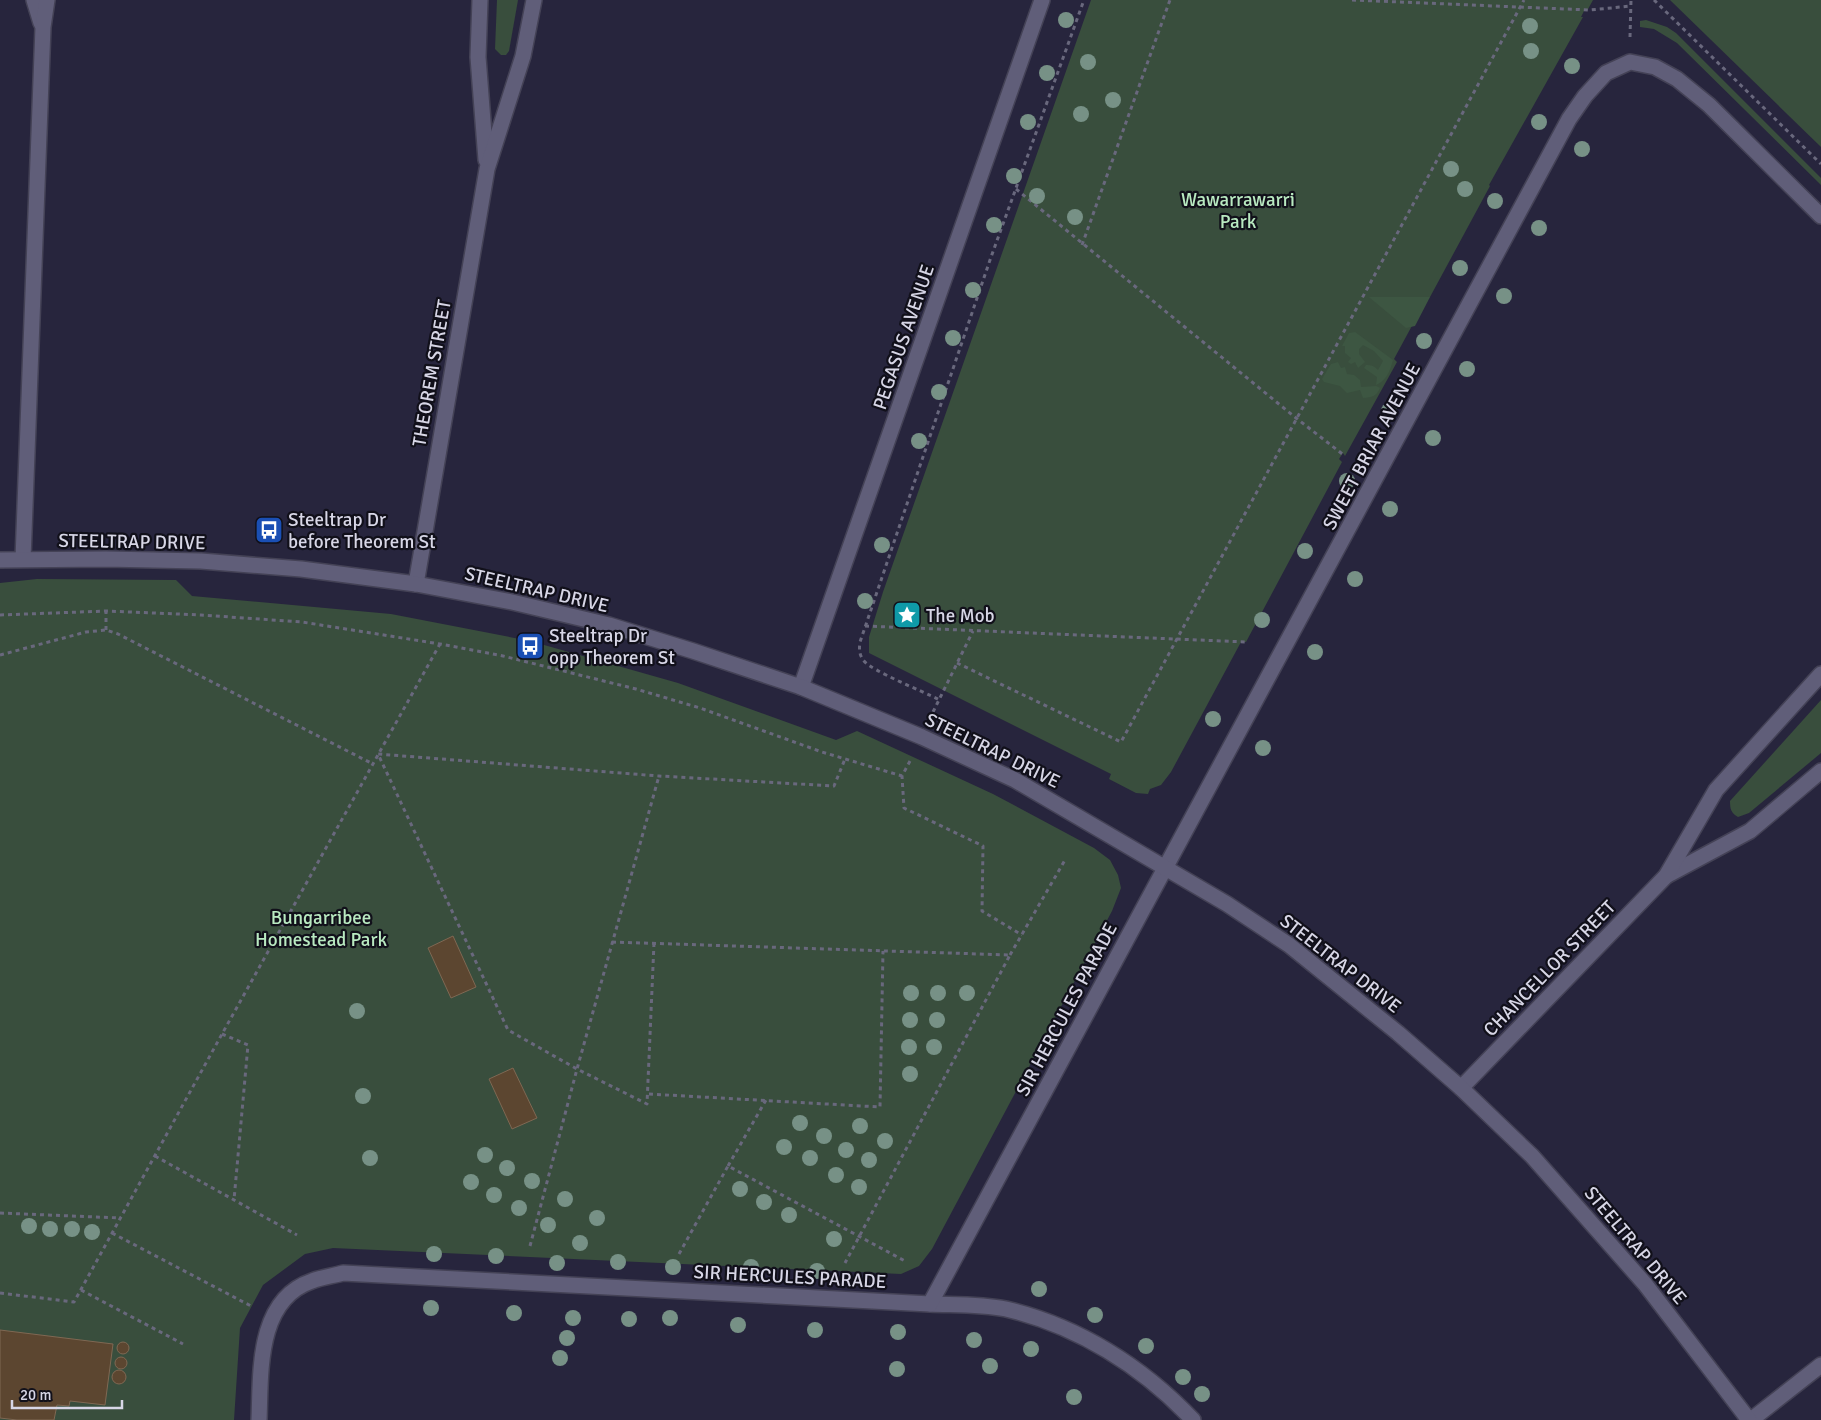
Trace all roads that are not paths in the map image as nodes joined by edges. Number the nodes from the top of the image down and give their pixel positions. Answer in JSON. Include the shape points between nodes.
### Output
{"nodes":[{"id":1,"x":34,"y":0,"type":"edge"},
{"id":2,"x":47,"y":0,"type":"edge"},
{"id":3,"x":480,"y":0,"type":"edge"},
{"id":4,"x":534,"y":0,"type":"edge"},
{"id":5,"x":1042,"y":0,"type":"edge"},
{"id":6,"x":43,"y":27,"type":"junction"},
{"id":7,"x":486,"y":170,"type":"junction"},
{"id":8,"x":1821,"y":216,"type":"edge"},
{"id":9,"x":23,"y":559,"type":"junction"},
{"id":10,"x":0,"y":560,"type":"edge"},
{"id":11,"x":416,"y":584,"type":"junction"},
{"id":12,"x":1821,"y":674,"type":"edge"},
{"id":13,"x":801,"y":687,"type":"junction"},
{"id":14,"x":1821,"y":771,"type":"edge"},
{"id":15,"x":1166,"y":867,"type":"junction"},
{"id":16,"x":1666,"y":876,"type":"junction"},
{"id":17,"x":1461,"y":1088,"type":"junction"},
{"id":18,"x":930,"y":1304,"type":"junction"},
{"id":19,"x":1821,"y":1365,"type":"edge"},
{"id":20,"x":259,"y":1420,"type":"edge"},
{"id":21,"x":1193,"y":1420,"type":"edge"},
{"id":22,"x":1750,"y":1420,"type":"edge"}],
"edges":[{"from":1,"to":6,"type":"street"},
{"from":2,"to":6,"type":"street"},
{"from":3,"to":7,"type":"street","name":"THEOREM STREET","via":[[478,57]]},
{"from":4,"to":7,"type":"street","name":"THEOREM STREET","via":[[523,56]]},
{"from":5,"to":13,"type":"street","name":"PEGASUS AVENUE"},
{"from":6,"to":9,"type":"street"},
{"from":7,"to":11,"type":"street","name":"THEOREM STREET"},
{"from":8,"to":15,"type":"street","name":"SWEET BRIAR AVENUE","via":[[1677,79],[1655,67],[1630,62],[1606,72],[1569,120]]},
{"from":9,"to":10,"type":"street","name":"STEELTRAP DRIVE"},
{"from":9,"to":11,"type":"street","name":"STEELTRAP DRIVE","via":[[201,561],[301,569]]},
{"from":11,"to":13,"type":"street","name":"STEELTRAP DRIVE","via":[[609,625]]},
{"from":12,"to":16,"type":"street","name":"CHANCELLOR STREET","via":[[1716,790]]},
{"from":13,"to":15,"type":"street","name":"STEELTRAP DRIVE","via":[[922,737],[1014,780]]},
{"from":14,"to":16,"type":"street","name":"CHANCELLOR STREET","via":[[1750,831]]},
{"from":15,"to":17,"type":"street","name":"STEELTRAP DRIVE","via":[[1289,945]]},
{"from":15,"to":18,"type":"street","name":"SIR HERCULES PARADE"},
{"from":16,"to":17,"type":"street","name":"CHANCELLOR STREET"},
{"from":17,"to":22,"type":"street","name":"STEELTRAP DRIVE","via":[[1532,1156],[1645,1284]]},
{"from":18,"to":20,"type":"street","name":"SIR HERCULES PARADE","via":[[342,1273],[311,1281],[293,1292],[273,1317],[262,1349]]},
{"from":18,"to":21,"type":"street","via":[[1005,1309],[1088,1338],[1138,1370]]},
{"from":19,"to":22,"type":"street"}]}
